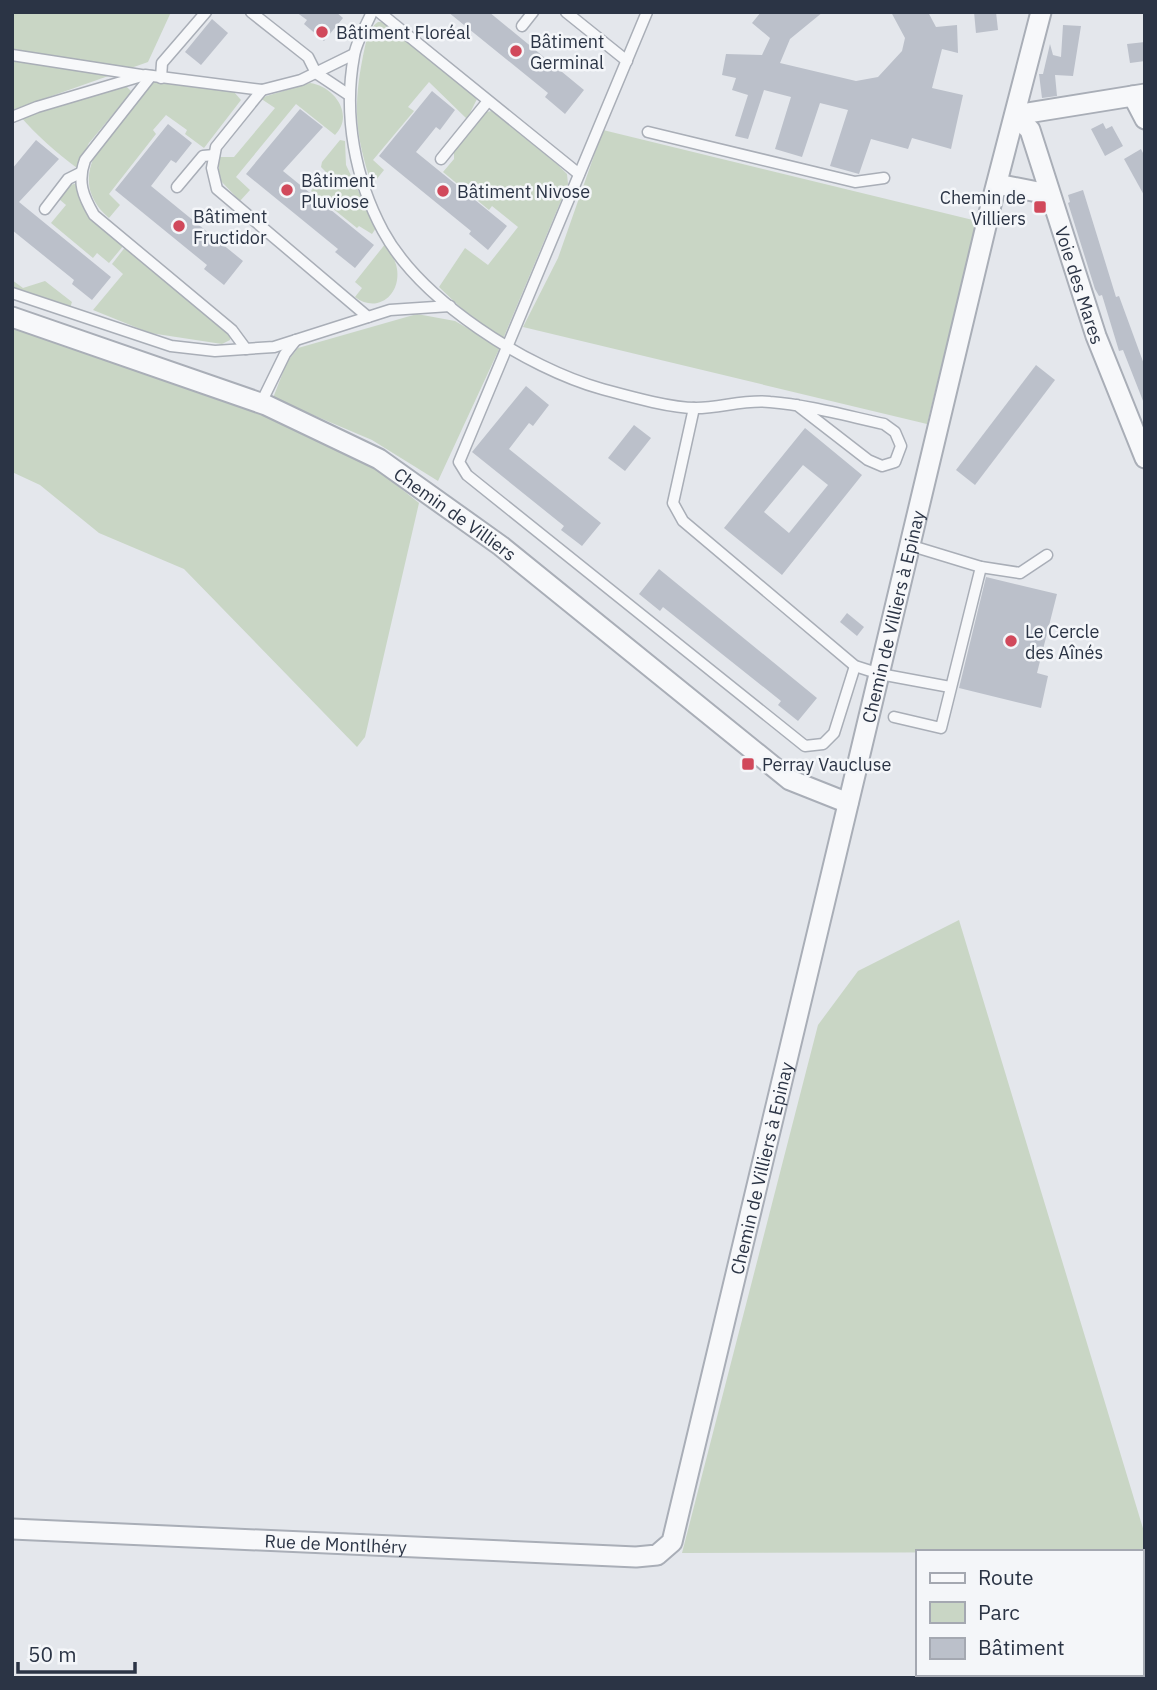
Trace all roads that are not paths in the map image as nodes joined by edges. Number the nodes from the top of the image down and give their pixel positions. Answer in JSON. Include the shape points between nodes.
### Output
{"nodes":[{"id":1,"x":206,"y":12,"type":"edge"},
{"id":2,"x":251,"y":12,"type":"edge"},
{"id":3,"x":372,"y":12,"type":"edge"},
{"id":4,"x":379,"y":12,"type":"edge"},
{"id":5,"x":533,"y":12,"type":"edge"},
{"id":6,"x":566,"y":12,"type":"edge"},
{"id":7,"x":647,"y":12,"type":"edge"},
{"id":8,"x":1041,"y":12,"type":"edge"},
{"id":9,"x":522,"y":26,"type":"dead end"},
{"id":10,"x":354,"y":54,"type":"junction"},
{"id":11,"x":12,"y":55,"type":"edge"},
{"id":12,"x":627,"y":61,"type":"junction"},
{"id":13,"x":316,"y":73,"type":"junction"},
{"id":14,"x":152,"y":76,"type":"junction"},
{"id":15,"x":262,"y":90,"type":"junction"},
{"id":16,"x":349,"y":95,"type":"junction"},
{"id":17,"x":1139,"y":95,"type":"edge"},
{"id":18,"x":488,"y":101,"type":"junction"},
{"id":19,"x":1018,"y":108,"type":"junction"},
{"id":20,"x":12,"y":117,"type":"edge"},
{"id":21,"x":1145,"y":119,"type":"edge"},
{"id":22,"x":648,"y":132,"type":"dead end"},
{"id":23,"x":214,"y":155,"type":"junction"},
{"id":24,"x":441,"y":159,"type":"dead end"},
{"id":25,"x":80,"y":173,"type":"junction"},
{"id":26,"x":579,"y":174,"type":"junction"},
{"id":27,"x":884,"y":178,"type":"dead end"},
{"id":28,"x":997,"y":184,"type":"junction"},
{"id":29,"x":177,"y":187,"type":"dead end"},
{"id":30,"x":1048,"y":194,"type":"junction"},
{"id":31,"x":45,"y":209,"type":"dead end"},
{"id":32,"x":12,"y":293,"type":"edge"},
{"id":33,"x":450,"y":306,"type":"junction"},
{"id":34,"x":12,"y":317,"type":"edge"},
{"id":35,"x":368,"y":317,"type":"junction"},
{"id":36,"x":296,"y":340,"type":"junction"},
{"id":37,"x":505,"y":346,"type":"junction"},
{"id":38,"x":246,"y":349,"type":"junction"},
{"id":39,"x":261,"y":403,"type":"junction"},
{"id":40,"x":797,"y":405,"type":"junction"},
{"id":41,"x":694,"y":408,"type":"junction"},
{"id":42,"x":1145,"y":458,"type":"edge"},
{"id":43,"x":912,"y":546,"type":"junction"},
{"id":44,"x":1047,"y":555,"type":"dead end"},
{"id":45,"x":981,"y":567,"type":"junction"},
{"id":46,"x":855,"y":666,"type":"junction"},
{"id":47,"x":880,"y":674,"type":"junction"},
{"id":48,"x":950,"y":687,"type":"junction"},
{"id":49,"x":894,"y":717,"type":"dead end"},
{"id":50,"x":848,"y":803,"type":"junction"},
{"id":51,"x":12,"y":1529,"type":"edge"},
{"id":52,"x":657,"y":1555,"type":"joint"}],
"edges":[{"from":1,"to":14,"type":"lane"},
{"from":2,"to":13,"type":"lane","via":[[308,57]]},
{"from":3,"to":10,"type":"lane"},
{"from":4,"to":18,"type":"lane"},
{"from":5,"to":9,"type":"lane"},
{"from":6,"to":12,"type":"lane"},
{"from":7,"to":12,"type":"lane"},
{"from":8,"to":19,"type":"street","name":"Chemin de Villiers à Epinay"},
{"from":10,"to":13,"type":"lane"},
{"from":10,"to":16,"type":"lane"},
{"from":11,"to":14,"type":"lane"},
{"from":12,"to":26,"type":"lane"},
{"from":13,"to":15,"type":"lane"},
{"from":13,"to":16,"type":"lane"},
{"from":14,"to":15,"type":"lane"},
{"from":14,"to":20,"type":"lane"},
{"from":14,"to":25,"type":"lane","via":[[91,150]]},
{"from":15,"to":23,"type":"lane"},
{"from":16,"to":33,"type":"lane","via":[[359,175],[384,232],[410,267]]},
{"from":17,"to":19,"type":"street"},
{"from":17,"to":21,"type":"street"},
{"from":18,"to":24,"type":"lane"},
{"from":18,"to":26,"type":"lane"},
{"from":19,"to":28,"type":"street","name":"Chemin de Villiers à Epinay"},
{"from":19,"to":30,"type":"street","name":"Voie des Mares","via":[[1030,130]]},
{"from":22,"to":27,"type":"lane","via":[[855,182]]},
{"from":23,"to":29,"type":"lane","via":[[202,156]]},
{"from":23,"to":35,"type":"lane","via":[[217,189]]},
{"from":25,"to":31,"type":"lane","via":[[68,178]]},
{"from":25,"to":38,"type":"lane","via":[[82,193],[94,215],[232,330]]},
{"from":26,"to":37,"type":"lane"},
{"from":28,"to":30,"type":"street"},
{"from":28,"to":43,"type":"street","name":"Chemin de Villiers à Epinay"},
{"from":30,"to":42,"type":"street","name":"Voie des Mares","via":[[1096,336]]},
{"from":32,"to":38,"type":"lane","via":[[171,346]]},
{"from":33,"to":35,"type":"lane","via":[[390,310]]},
{"from":33,"to":37,"type":"lane"},
{"from":34,"to":39,"type":"street","name":"Chemin de Villiers"},
{"from":35,"to":36,"type":"lane"},
{"from":36,"to":38,"type":"lane"},
{"from":36,"to":39,"type":"lane"},
{"from":37,"to":41,"type":"lane","via":[[543,368],[603,389]]},
{"from":37,"to":46,"type":"lane","via":[[459,462],[467,475],[805,746],[823,744],[834,733]]},
{"from":39,"to":50,"type":"street","name":"Chemin de Villiers","via":[[379,459],[501,546],[790,780]]},
{"from":40,"to":40,"type":"lane","via":[[868,460],[883,467],[895,461],[901,446],[895,432],[884,424]]},
{"from":40,"to":41,"type":"lane","via":[[767,401]]},
{"from":41,"to":46,"type":"lane","via":[[673,503],[683,521]]},
{"from":43,"to":45,"type":"lane"},
{"from":43,"to":47,"type":"street","name":"Chemin de Villiers à Epinay"},
{"from":44,"to":45,"type":"lane","via":[[1020,573]]},
{"from":45,"to":48,"type":"lane"},
{"from":46,"to":47,"type":"lane"},
{"from":47,"to":48,"type":"lane"},
{"from":47,"to":50,"type":"street","name":"Chemin de Villiers à Epinay"},
{"from":48,"to":49,"type":"lane","via":[[941,729]]},
{"from":50,"to":52,"type":"street","name":"Chemin de Villiers à Epinay","via":[[672,1542]]},
{"from":51,"to":52,"type":"street","name":"Rue de Montlhéry"}]}
